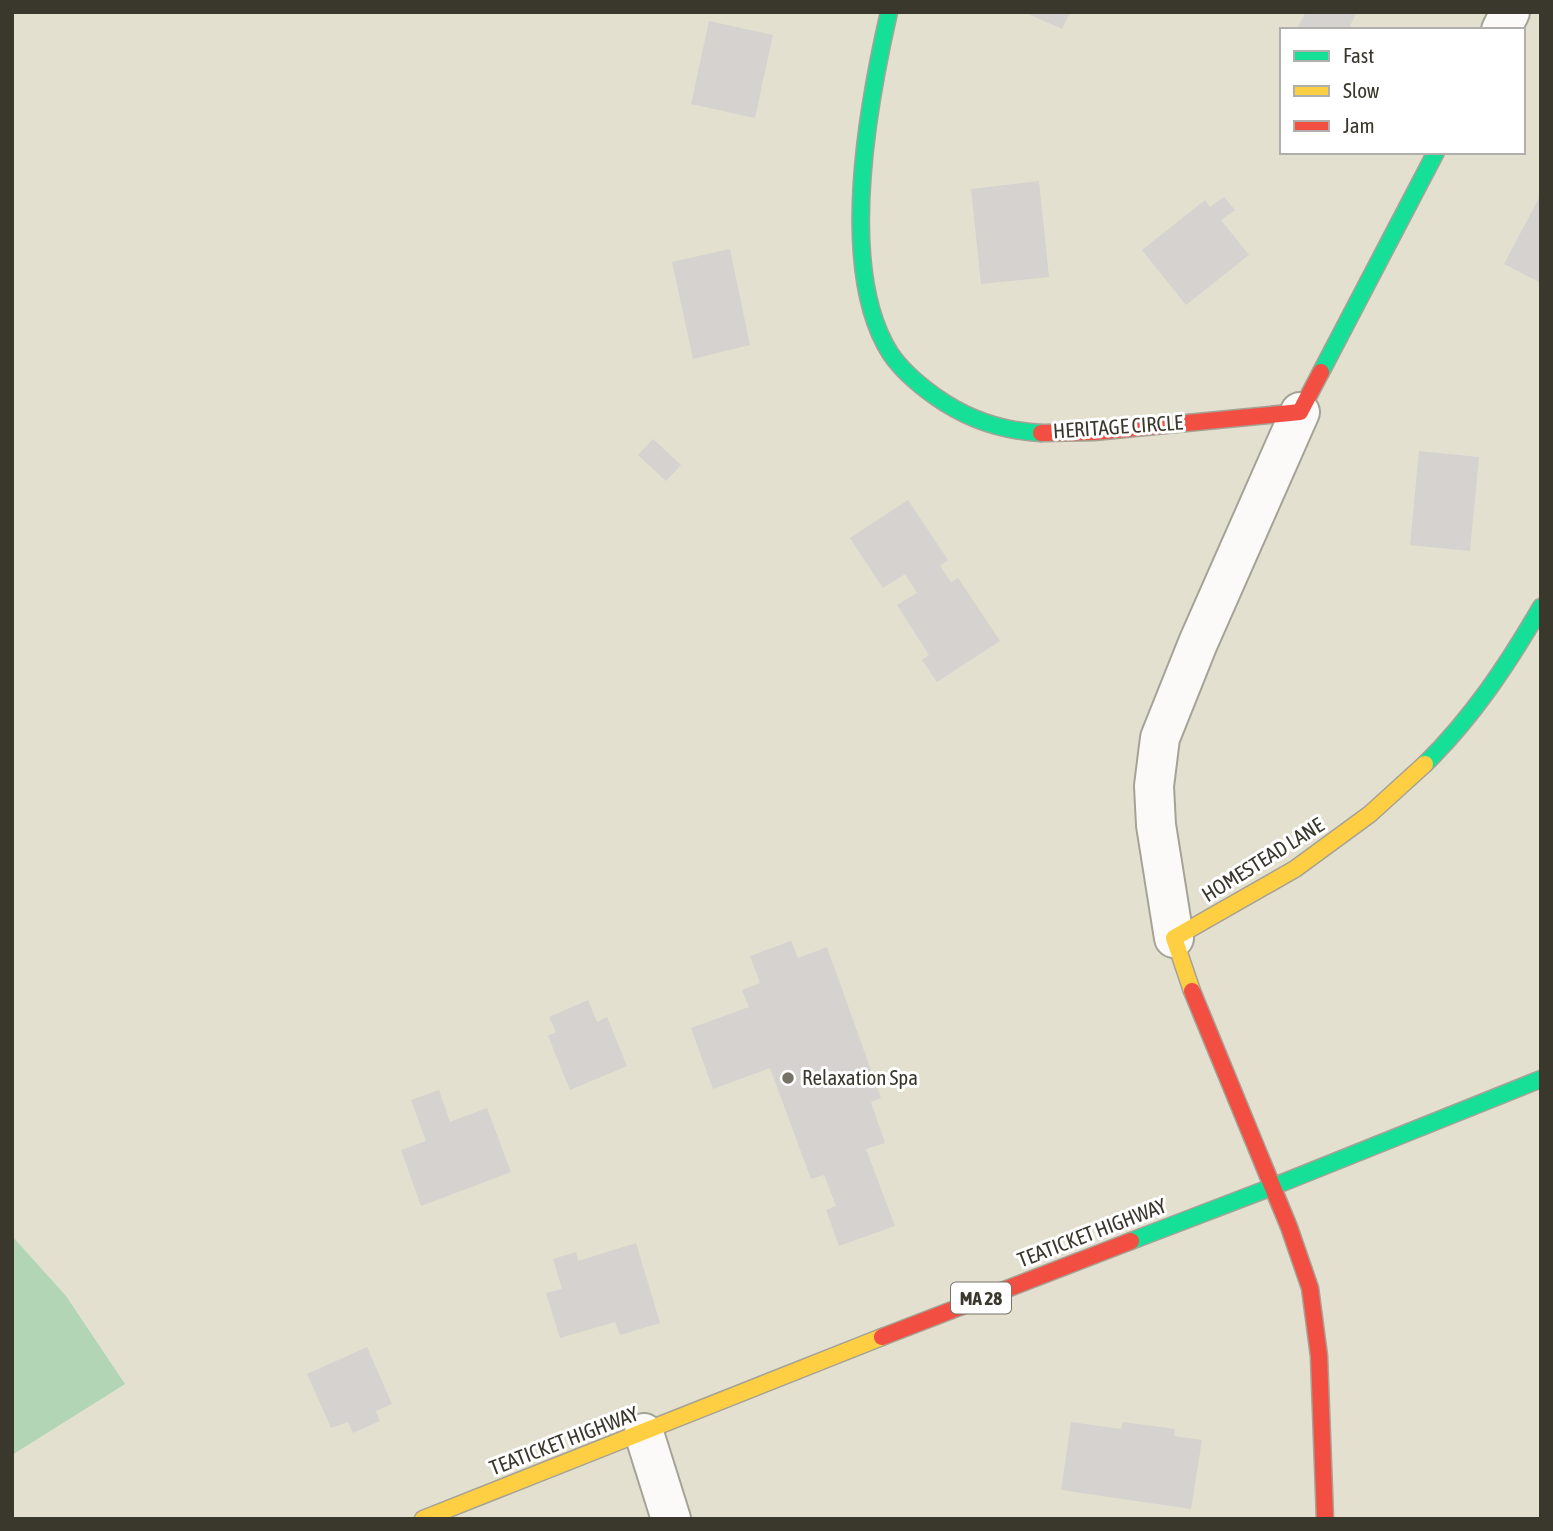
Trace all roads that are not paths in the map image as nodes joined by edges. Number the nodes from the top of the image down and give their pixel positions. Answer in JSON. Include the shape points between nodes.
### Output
{"nodes":[{"id":1,"x":889,"y":12,"type":"edge"},
{"id":2,"x":1510,"y":12,"type":"edge"},
{"id":3,"x":1502,"y":28,"type":"edge"},
{"id":4,"x":1435,"y":154,"type":"edge"},
{"id":5,"x":1300,"y":412,"type":"junction"},
{"id":6,"x":1541,"y":607,"type":"edge"},
{"id":7,"x":1174,"y":938,"type":"junction"},
{"id":8,"x":1541,"y":1079,"type":"edge"},
{"id":9,"x":1272,"y":1187,"type":"junction"},
{"id":10,"x":644,"y":1433,"type":"junction"},
{"id":11,"x":423,"y":1519,"type":"edge"},
{"id":12,"x":671,"y":1519,"type":"edge"},
{"id":13,"x":1325,"y":1519,"type":"edge"}],
"edges":[{"from":1,"to":5,"type":"street","name":"HERITAGE CIRCLE","via":[[872,87],[861,174],[862,241],[875,320],[891,354],[917,383],[972,418],[1028,432],[1081,433]]},
{"from":2,"to":3,"type":"street"},
{"from":4,"to":5,"type":"street"},
{"from":5,"to":7,"type":"street","via":[[1160,738],[1154,786],[1156,825]]},
{"from":6,"to":7,"type":"street","name":"HOMESTEAD LANE","via":[[1520,646],[1464,723],[1381,807],[1293,870]]},
{"from":7,"to":9,"type":"street"},
{"from":8,"to":9,"type":"street","name":"TEATICKET HIGHWAY","number":"MA 28"},
{"from":9,"to":10,"type":"street","name":"TEATICKET HIGHWAY","number":"MA 28"},
{"from":9,"to":13,"type":"street","via":[[1300,1257],[1316,1323]]},
{"from":10,"to":11,"type":"street","name":"TEATICKET HIGHWAY","number":"MA 28"},
{"from":10,"to":12,"type":"street"}]}
